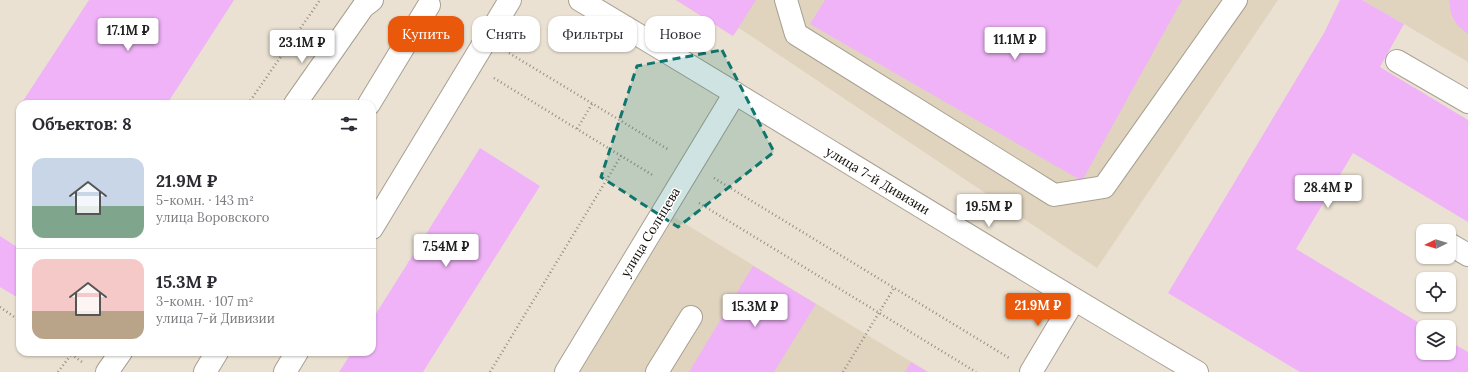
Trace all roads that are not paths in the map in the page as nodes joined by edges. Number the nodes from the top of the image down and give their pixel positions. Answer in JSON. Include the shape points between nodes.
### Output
{"nodes":[{"id":1,"x":372,"y":0,"type":"edge"},
{"id":2,"x":510,"y":0,"type":"edge"},
{"id":3,"x":580,"y":0,"type":"edge"},
{"id":4,"x":786,"y":0,"type":"edge"},
{"id":5,"x":1236,"y":0,"type":"edge"},
{"id":6,"x":429,"y":5,"type":"road end"},
{"id":7,"x":1397,"y":61,"type":"dead end"},
{"id":8,"x":735,"y":93,"type":"junction"},
{"id":9,"x":298,"y":100,"type":"edge"},
{"id":10,"x":371,"y":100,"type":"edge"},
{"id":11,"x":1468,"y":102,"type":"edge"},
{"id":12,"x":376,"y":221,"type":"edge"},
{"id":13,"x":1456,"y":248,"type":"edge"},
{"id":14,"x":1468,"y":255,"type":"edge"},
{"id":15,"x":1074,"y":300,"type":"junction"},
{"id":16,"x":691,"y":317,"type":"dead end"},
{"id":17,"x":118,"y":356,"type":"edge"},
{"id":18,"x":215,"y":356,"type":"edge"},
{"id":19,"x":295,"y":356,"type":"edge"},
{"id":20,"x":107,"y":372,"type":"edge"},
{"id":21,"x":205,"y":372,"type":"edge"},
{"id":22,"x":285,"y":372,"type":"edge"},
{"id":23,"x":566,"y":372,"type":"edge"},
{"id":24,"x":658,"y":372,"type":"edge"},
{"id":25,"x":1031,"y":372,"type":"edge"},
{"id":26,"x":1198,"y":372,"type":"edge"}],
"edges":[{"from":1,"to":9,"type":"main road","via":[[363,7]]},
{"from":2,"to":12,"type":"main road"},
{"from":3,"to":8,"type":"main road","name":"улица 7-й Дивизии"},
{"from":4,"to":5,"type":"main road","via":[[796,34],[1054,195],[1104,187]]},
{"from":6,"to":10,"type":"main road"},
{"from":7,"to":11,"type":"main road"},
{"from":8,"to":15,"type":"main road","name":"улица 7-й Дивизии"},
{"from":8,"to":23,"type":"main road","name":"улица Солнцева"},
{"from":13,"to":14,"type":"main road"},
{"from":15,"to":25,"type":"main road"},
{"from":15,"to":26,"type":"main road","name":"улица 7-й Дивизии"},
{"from":16,"to":24,"type":"main road"},
{"from":17,"to":20,"type":"main road"},
{"from":18,"to":21,"type":"main road"},
{"from":19,"to":22,"type":"main road"}]}
